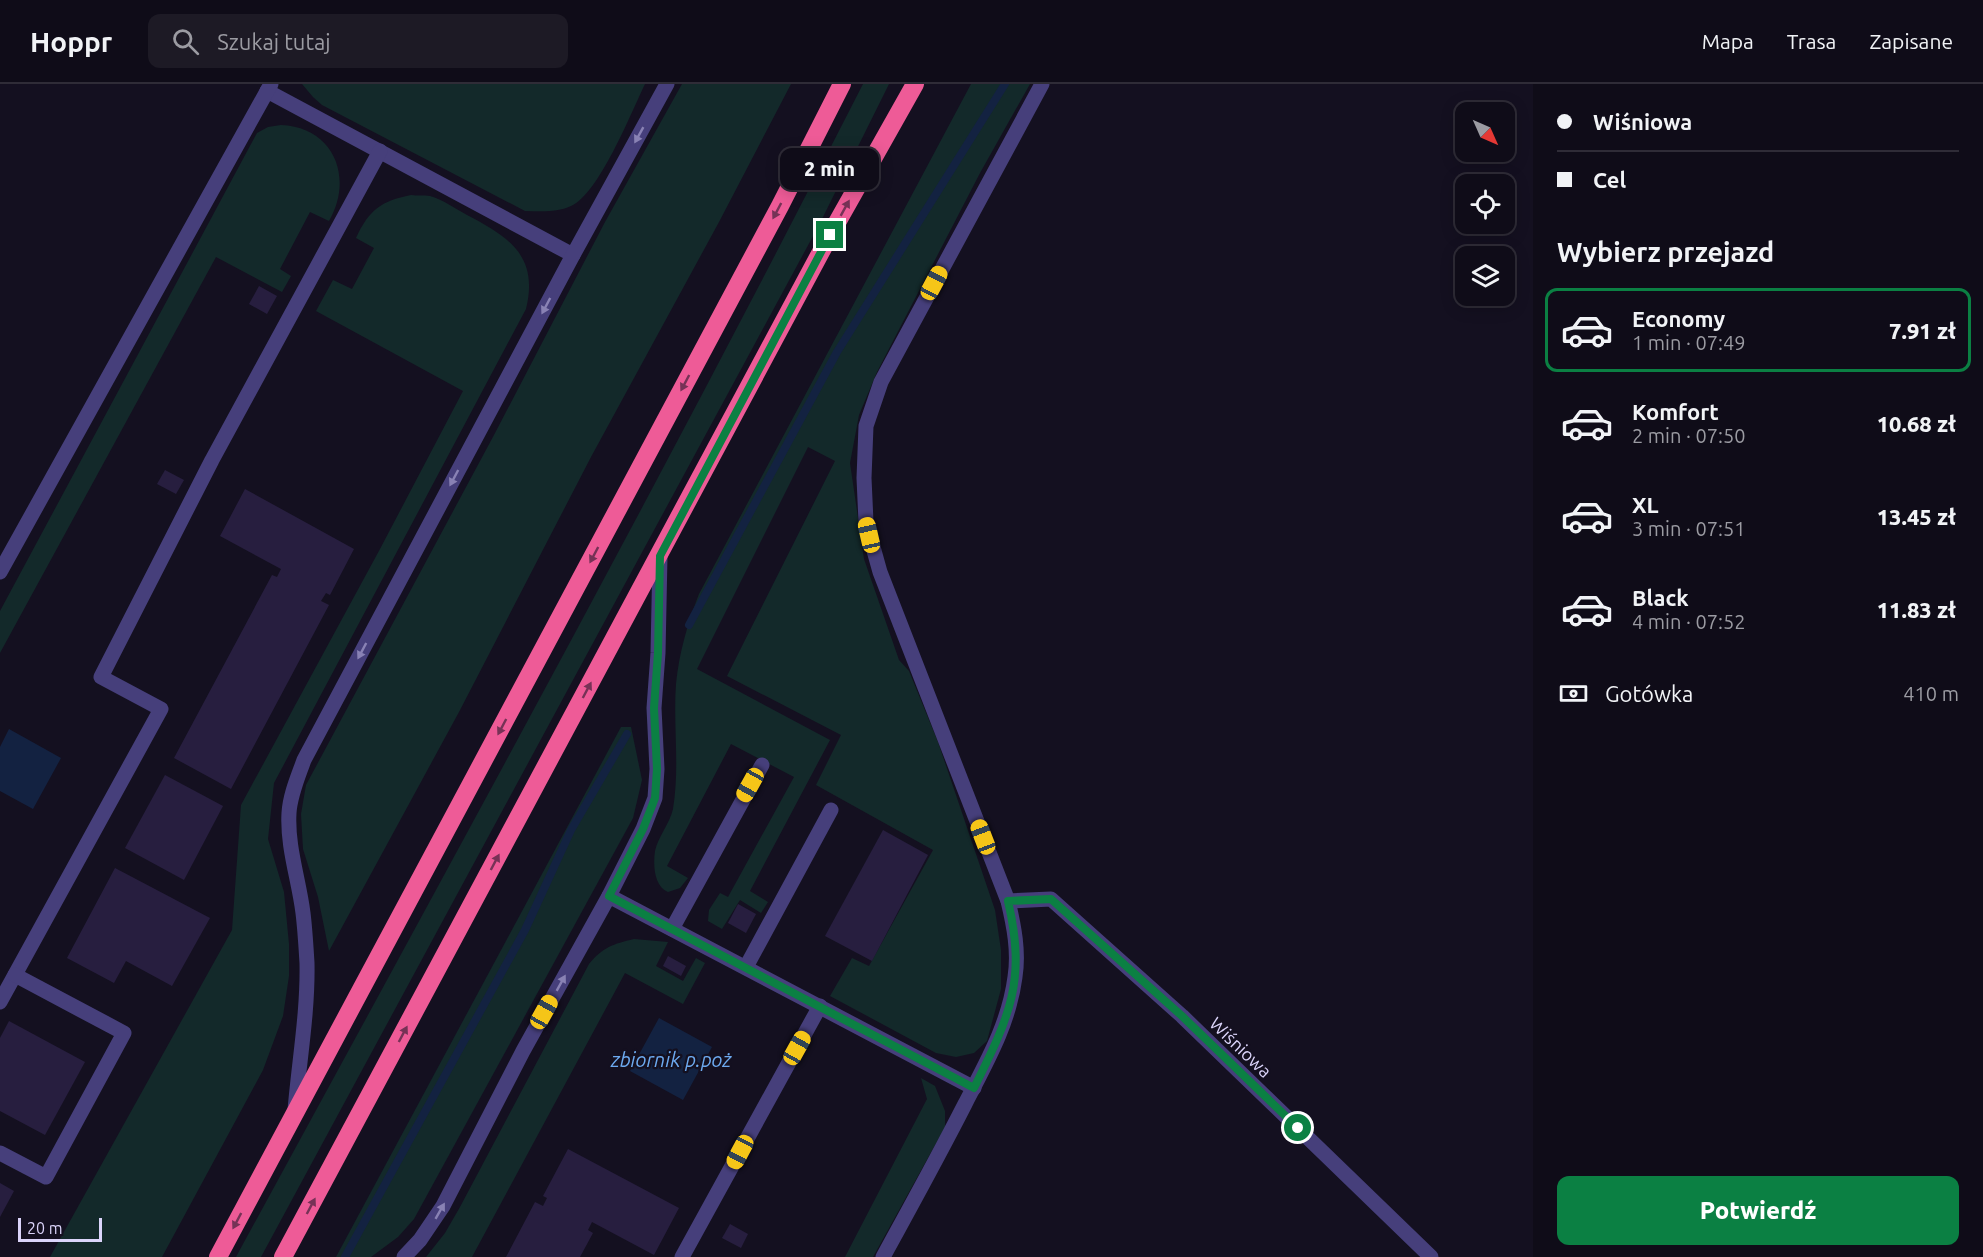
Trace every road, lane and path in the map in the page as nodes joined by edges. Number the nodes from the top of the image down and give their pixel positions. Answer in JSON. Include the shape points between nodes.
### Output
{"nodes":[{"id":1,"x":667,"y":84,"type":"edge"},
{"id":2,"x":842,"y":84,"type":"edge"},
{"id":3,"x":915,"y":84,"type":"edge"},
{"id":4,"x":1042,"y":84,"type":"edge"},
{"id":5,"x":269,"y":87,"type":"edge"},
{"id":6,"x":380,"y":151,"type":"junction"},
{"id":7,"x":573,"y":255,"type":"junction"},
{"id":8,"x":660,"y":556,"type":"junction"},
{"id":9,"x":0,"y":572,"type":"edge"},
{"id":10,"x":762,"y":765,"type":"dead end"},
{"id":11,"x":831,"y":810,"type":"dead end"},
{"id":12,"x":609,"y":896,"type":"junction"},
{"id":13,"x":1008,"y":901,"type":"junction"},
{"id":14,"x":672,"y":928,"type":"junction"},
{"id":15,"x":746,"y":967,"type":"junction"},
{"id":16,"x":15,"y":975,"type":"junction"},
{"id":17,"x":0,"y":1002,"type":"edge"},
{"id":18,"x":820,"y":1006,"type":"junction"},
{"id":19,"x":974,"y":1088,"type":"junction"},
{"id":20,"x":294,"y":1114,"type":"junction"},
{"id":21,"x":0,"y":1153,"type":"edge"},
{"id":22,"x":218,"y":1257,"type":"edge"},
{"id":23,"x":283,"y":1257,"type":"edge"},
{"id":24,"x":404,"y":1257,"type":"edge"},
{"id":25,"x":682,"y":1257,"type":"edge"},
{"id":26,"x":883,"y":1257,"type":"edge"},
{"id":27,"x":1431,"y":1257,"type":"edge"}],
"edges":[{"from":1,"to":7,"type":"street","one_way":true},
{"from":2,"to":20,"type":"highway","one_way":true},
{"from":8,"to":3,"type":"highway","one_way":true,"via":[[830,235]]},
{"from":4,"to":13,"type":"street","via":[[881,382],[866,426],[866,522],[880,572]]},
{"from":5,"to":6,"type":"street"},
{"from":5,"to":9,"type":"street"},
{"from":6,"to":7,"type":"street"},
{"from":6,"to":16,"type":"street","via":[[212,460],[101,676],[161,710]]},
{"from":7,"to":20,"type":"street","one_way":true,"via":[[304,760],[290,800],[290,841],[307,963],[307,1002]]},
{"from":8,"to":12,"type":"street","via":[[655,798]]},
{"from":23,"to":8,"type":"highway","one_way":true},
{"from":10,"to":14,"type":"street"},
{"from":11,"to":15,"type":"street"},
{"from":12,"to":14,"type":"street"},
{"from":24,"to":12,"type":"street","one_way":true,"via":[[443,1206]]},
{"from":13,"to":19,"type":"street","via":[[1016,953],[1013,995],[1000,1035]]},
{"from":13,"to":27,"type":"street","name":"Wiśniowa","via":[[1051,899],[1182,1016]]},
{"from":14,"to":15,"type":"street"},
{"from":15,"to":18,"type":"street"},
{"from":16,"to":17,"type":"street"},
{"from":16,"to":21,"type":"street","via":[[124,1033],[46,1177]]},
{"from":18,"to":19,"type":"street"},
{"from":18,"to":25,"type":"street"},
{"from":19,"to":26,"type":"street"},
{"from":20,"to":22,"type":"highway","one_way":true}]}
